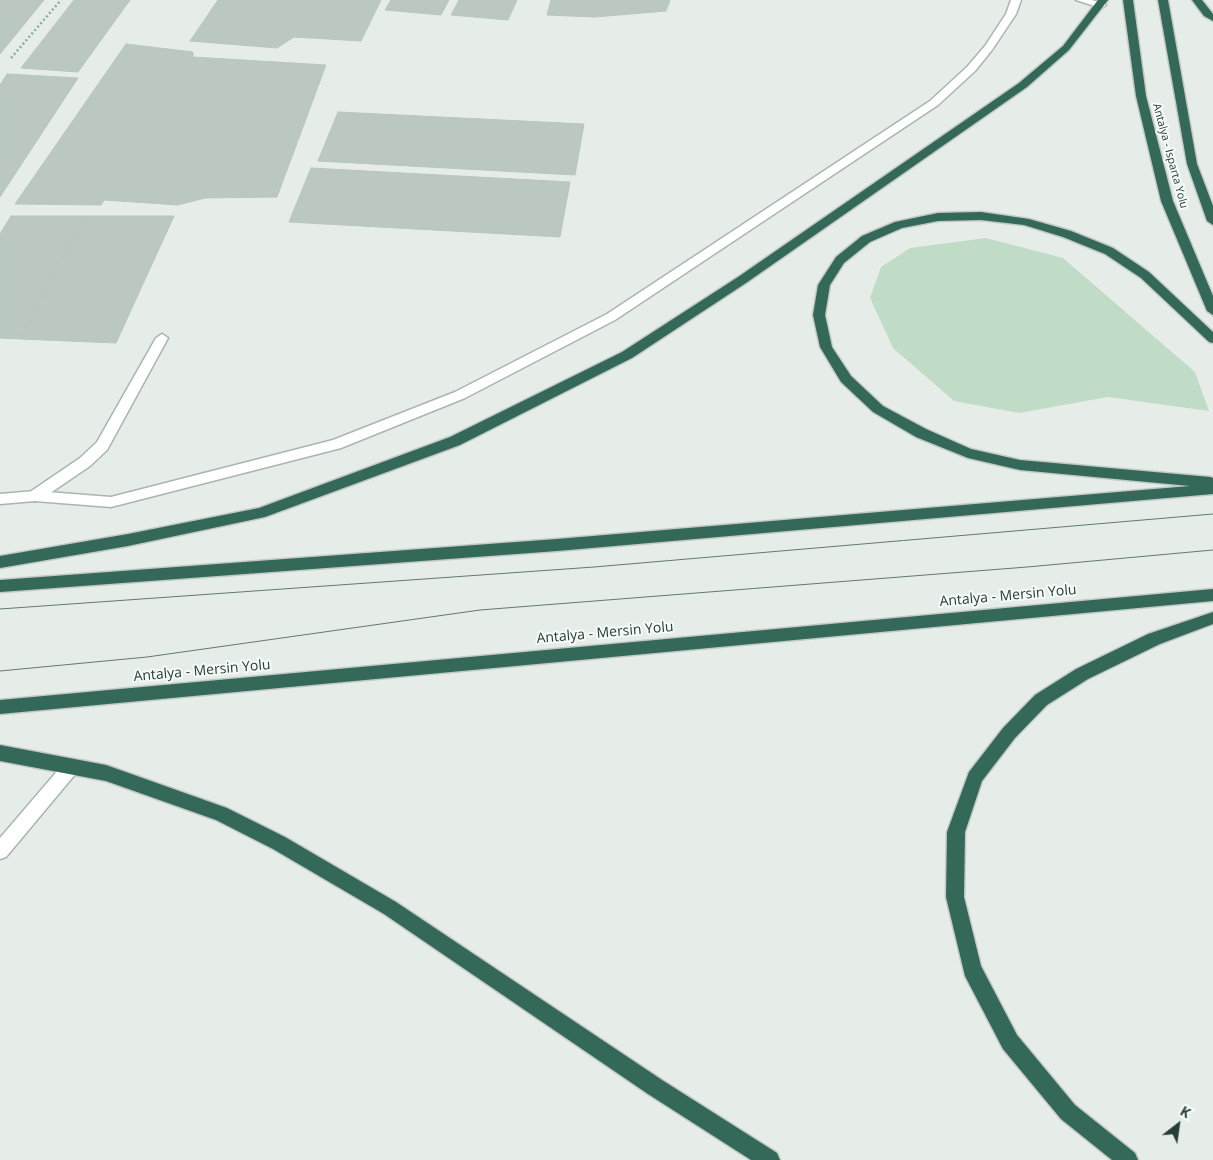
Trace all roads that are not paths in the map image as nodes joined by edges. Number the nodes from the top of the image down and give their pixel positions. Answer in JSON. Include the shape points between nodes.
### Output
{"nodes":[{"id":1,"x":1016,"y":0,"type":"edge"},
{"id":2,"x":1081,"y":0,"type":"edge"},
{"id":3,"x":1128,"y":0,"type":"edge"},
{"id":4,"x":1163,"y":0,"type":"edge"},
{"id":5,"x":1197,"y":0,"type":"edge"},
{"id":6,"x":1102,"y":2,"type":"edge"},
{"id":7,"x":1213,"y":18,"type":"edge"},
{"id":8,"x":1213,"y":221,"type":"edge"},
{"id":9,"x":1213,"y":311,"type":"edge"},
{"id":10,"x":162,"y":338,"type":"dead end"},
{"id":11,"x":1213,"y":338,"type":"edge"},
{"id":12,"x":1213,"y":483,"type":"edge"},
{"id":13,"x":1213,"y":489,"type":"edge"},
{"id":14,"x":35,"y":496,"type":"junction"},
{"id":15,"x":0,"y":499,"type":"edge"},
{"id":16,"x":0,"y":562,"type":"edge"},
{"id":17,"x":0,"y":586,"type":"edge"},
{"id":18,"x":1213,"y":595,"type":"edge"},
{"id":19,"x":1213,"y":618,"type":"edge"},
{"id":20,"x":0,"y":707,"type":"edge"},
{"id":21,"x":0,"y":753,"type":"edge"},
{"id":22,"x":71,"y":767,"type":"junction"},
{"id":23,"x":0,"y":851,"type":"edge"},
{"id":24,"x":770,"y":1160,"type":"edge"},
{"id":25,"x":1128,"y":1160,"type":"edge"}],
"edges":[{"from":1,"to":14,"type":"street","via":[[1011,14],[989,48],[934,103],[611,317],[460,395],[336,444],[111,502]]},
{"from":2,"to":6,"type":"street"},
{"from":3,"to":9,"type":"highway","name":"Antalya - Isparta Yolu","via":[[1141,96],[1167,201]]},
{"from":4,"to":8,"type":"highway","name":"Antalya - Isparta Yolu","via":[[1192,164]]},
{"from":5,"to":7,"type":"highway"},
{"from":6,"to":16,"type":"highway","via":[[1066,48],[1023,85],[742,280],[627,355],[455,440],[260,513]]},
{"from":10,"to":14,"type":"street","via":[[102,446],[85,462]]},
{"from":11,"to":12,"type":"highway","via":[[1145,275],[1109,251],[1068,234],[1025,222],[981,216],[938,217],[899,225],[866,239],[840,260],[824,286],[819,315],[826,347],[846,379],[878,409],[921,433],[968,453],[1020,465]]},
{"from":13,"to":17,"type":"highway","via":[[556,545]]},
{"from":14,"to":15,"type":"street"},
{"from":18,"to":20,"type":"highway","name":"Antalya - Mersin Yolu"},
{"from":19,"to":25,"type":"highway","via":[[1154,639],[1082,674],[1041,700],[1009,733],[975,777],[956,832],[955,898],[972,969],[1010,1042],[1068,1112]]},
{"from":21,"to":22,"type":"highway"},
{"from":22,"to":23,"type":"street"},
{"from":22,"to":24,"type":"highway","via":[[106,773],[220,814],[279,843],[390,908],[655,1087]]}]}
